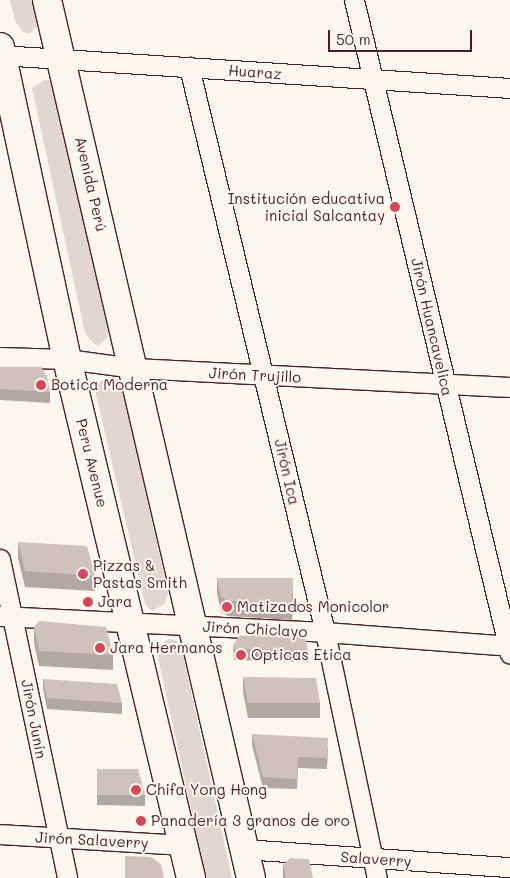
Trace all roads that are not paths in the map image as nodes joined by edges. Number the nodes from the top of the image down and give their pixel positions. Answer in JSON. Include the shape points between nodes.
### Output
{"nodes":[{"id":1,"x":47,"y":0,"type":"edge"},
{"id":2,"x":354,"y":0,"type":"edge"},
{"id":3,"x":1,"y":53,"type":"edge"},
{"id":4,"x":62,"y":62,"type":"junction"},
{"id":5,"x":189,"y":68,"type":"junction"},
{"id":6,"x":372,"y":79,"type":"junction"},
{"id":7,"x":510,"y":88,"type":"edge"},
{"id":8,"x":0,"y":357,"type":"edge"},
{"id":9,"x":67,"y":359,"type":"junction"},
{"id":10,"x":134,"y":368,"type":"junction"},
{"id":11,"x":264,"y":376,"type":"junction"},
{"id":12,"x":445,"y":382,"type":"junction"},
{"id":13,"x":510,"y":387,"type":"edge"},
{"id":14,"x":0,"y":559,"type":"edge"},
{"id":15,"x":7,"y":617,"type":"edge"},
{"id":16,"x":130,"y":624,"type":"junction"},
{"id":17,"x":194,"y":626,"type":"junction"},
{"id":18,"x":325,"y":632,"type":"junction"},
{"id":19,"x":509,"y":649,"type":"edge"},
{"id":20,"x":0,"y":834,"type":"edge"},
{"id":21,"x":58,"y":839,"type":"junction"},
{"id":22,"x":183,"y":845,"type":"junction"},
{"id":23,"x":243,"y":849,"type":"junction"},
{"id":24,"x":373,"y":859,"type":"junction"},
{"id":25,"x":510,"y":867,"type":"edge"},
{"id":26,"x":67,"y":878,"type":"edge"},
{"id":27,"x":191,"y":878,"type":"edge"},
{"id":28,"x":251,"y":878,"type":"edge"},
{"id":29,"x":378,"y":878,"type":"edge"}],
"edges":[{"from":1,"to":4,"type":"main road","name":"Avenida Perú"},
{"from":2,"to":6,"type":"street","name":"Jirón Huancavelica"},
{"from":3,"to":4,"type":"street","name":"Huaraz"},
{"from":3,"to":9,"type":"main road","name":"Peru Avenue"},
{"from":4,"to":5,"type":"street","name":"Huaraz"},
{"from":4,"to":10,"type":"main road","name":"Avenida Perú"},
{"from":5,"to":6,"type":"street","name":"Huaraz"},
{"from":5,"to":11,"type":"street","name":"Jirón Ica"},
{"from":6,"to":7,"type":"street","name":"Huaraz"},
{"from":6,"to":12,"type":"street","name":"Jirón Huancavelica"},
{"from":8,"to":9,"type":"street","name":"Jirón Trujillo"},
{"from":9,"to":10,"type":"street","name":"Jirón Trujillo"},
{"from":9,"to":16,"type":"main road","name":"Peru Avenue"},
{"from":10,"to":11,"type":"street","name":"Jirón Trujillo"},
{"from":10,"to":17,"type":"main road"},
{"from":11,"to":12,"type":"street","name":"Jirón Trujillo"},
{"from":11,"to":18,"type":"street","name":"Jirón Ica"},
{"from":12,"to":13,"type":"street","name":"Jirón Trujillo"},
{"from":12,"to":19,"type":"street","name":"Jirón Huancavelica"},
{"from":14,"to":15,"type":"street","name":"Jirón Junín"},
{"from":15,"to":16,"type":"street","name":"Jirón Chiclayo"},
{"from":15,"to":21,"type":"street","name":"Jirón Junín"},
{"from":16,"to":17,"type":"street","name":"Jirón Chiclayo"},
{"from":16,"to":22,"type":"main road","name":"Peru Avenue"},
{"from":17,"to":18,"type":"street","name":"Jirón Chiclayo"},
{"from":17,"to":23,"type":"main road"},
{"from":18,"to":19,"type":"street","name":"Jirón Chiclayo"},
{"from":18,"to":24,"type":"street","name":"Jirón Ica"},
{"from":20,"to":21,"type":"street","name":"Jirón Salaverry"},
{"from":21,"to":22,"type":"street","name":"Jirón Salaverry"},
{"from":21,"to":26,"type":"street","name":"Jirón Junín"},
{"from":22,"to":27,"type":"main road","name":"Peru Avenue"},
{"from":23,"to":24,"type":"street","name":"Salaverry"},
{"from":23,"to":28,"type":"main road"},
{"from":24,"to":25,"type":"street","name":"Salaverry"},
{"from":24,"to":29,"type":"street","name":"Jirón Ica"}]}
